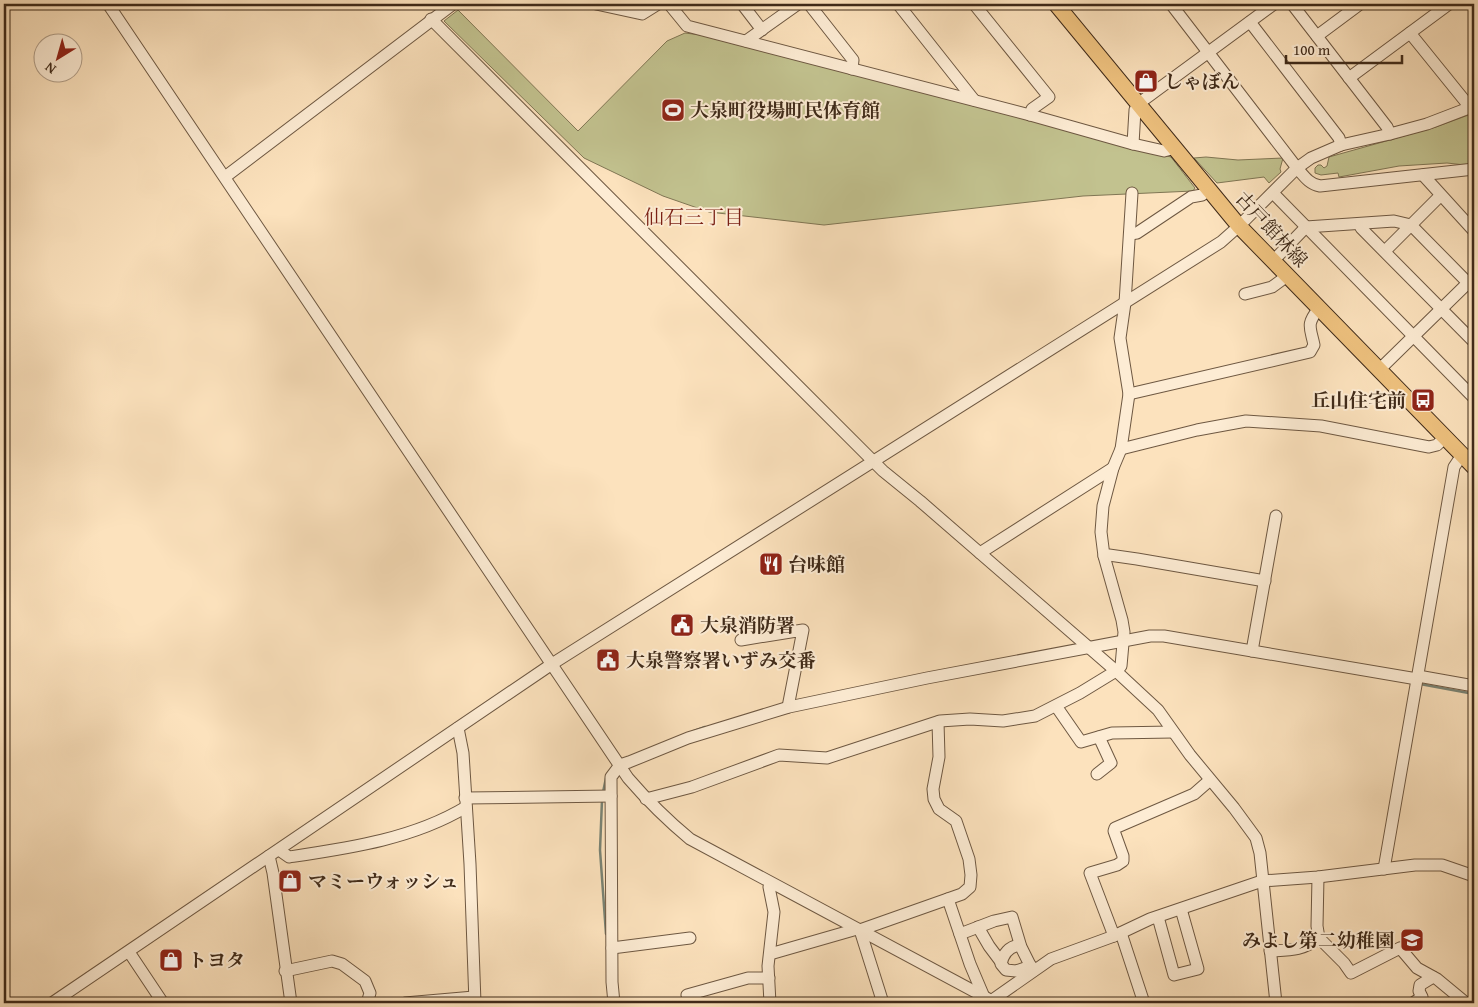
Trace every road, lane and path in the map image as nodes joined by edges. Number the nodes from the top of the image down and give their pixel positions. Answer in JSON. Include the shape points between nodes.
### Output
{"nodes":[{"id":1,"x":108,"y":4,"type":"edge"},
{"id":2,"x":453,"y":4,"type":"edge"},
{"id":3,"x":596,"y":4,"type":"edge"},
{"id":4,"x":658,"y":4,"type":"edge"},
{"id":5,"x":669,"y":4,"type":"edge"},
{"id":6,"x":742,"y":4,"type":"edge"},
{"id":7,"x":798,"y":4,"type":"edge"},
{"id":8,"x":809,"y":4,"type":"edge"},
{"id":9,"x":898,"y":4,"type":"edge"},
{"id":10,"x":974,"y":4,"type":"edge"},
{"id":11,"x":1056,"y":4,"type":"edge"},
{"id":12,"x":1171,"y":4,"type":"edge"},
{"id":13,"x":1274,"y":4,"type":"edge"},
{"id":14,"x":1292,"y":4,"type":"edge"},
{"id":15,"x":1360,"y":4,"type":"edge"},
{"id":16,"x":1449,"y":4,"type":"edge"},
{"id":17,"x":432,"y":19,"type":"junction"},
{"id":18,"x":1250,"y":22,"type":"junction"},
{"id":19,"x":762,"y":30,"type":"junction"},
{"id":20,"x":1410,"y":33,"type":"junction"},
{"id":21,"x":1317,"y":36,"type":"junction"},
{"id":22,"x":746,"y":41,"type":"junction"},
{"id":23,"x":1208,"y":53,"type":"junction"},
{"id":24,"x":852,"y":69,"type":"junction"},
{"id":25,"x":1350,"y":78,"type":"junction"},
{"id":26,"x":974,"y":100,"type":"junction"},
{"id":27,"x":1138,"y":104,"type":"junction"},
{"id":28,"x":1472,"y":107,"type":"edge"},
{"id":29,"x":1030,"y":115,"type":"junction"},
{"id":30,"x":1390,"y":134,"type":"junction"},
{"id":31,"x":1132,"y":144,"type":"junction"},
{"id":32,"x":1341,"y":145,"type":"junction"},
{"id":33,"x":1175,"y":148,"type":"junction"},
{"id":34,"x":1297,"y":168,"type":"junction"},
{"id":35,"x":1474,"y":169,"type":"edge"},
{"id":36,"x":1422,"y":175,"type":"junction"},
{"id":37,"x":225,"y":177,"type":"junction"},
{"id":38,"x":1209,"y":190,"type":"junction"},
{"id":39,"x":1132,"y":193,"type":"dead end"},
{"id":40,"x":1273,"y":193,"type":"junction"},
{"id":41,"x":1440,"y":196,"type":"junction"},
{"id":42,"x":1360,"y":224,"type":"junction"},
{"id":43,"x":1411,"y":225,"type":"junction"},
{"id":44,"x":1239,"y":226,"type":"junction"},
{"id":45,"x":1306,"y":227,"type":"junction"},
{"id":46,"x":1474,"y":231,"type":"edge"},
{"id":47,"x":1130,"y":234,"type":"junction"},
{"id":48,"x":1385,"y":252,"type":"junction"},
{"id":49,"x":1273,"y":261,"type":"junction"},
{"id":50,"x":1287,"y":276,"type":"junction"},
{"id":51,"x":1472,"y":283,"type":"edge"},
{"id":52,"x":1245,"y":294,"type":"dead end"},
{"id":53,"x":1125,"y":303,"type":"junction"},
{"id":54,"x":1319,"y":308,"type":"junction"},
{"id":55,"x":1441,"y":309,"type":"junction"},
{"id":56,"x":1414,"y":336,"type":"junction"},
{"id":57,"x":1474,"y":342,"type":"edge"},
{"id":58,"x":1379,"y":370,"type":"junction"},
{"id":59,"x":1129,"y":394,"type":"junction"},
{"id":60,"x":1474,"y":398,"type":"edge"},
{"id":61,"x":1445,"y":438,"type":"junction"},
{"id":62,"x":1121,"y":449,"type":"junction"},
{"id":63,"x":1469,"y":458,"type":"edge"},
{"id":64,"x":874,"y":462,"type":"junction"},
{"id":65,"x":1113,"y":468,"type":"junction"},
{"id":66,"x":1276,"y":516,"type":"dead end"},
{"id":67,"x":980,"y":553,"type":"junction"},
{"id":68,"x":1104,"y":556,"type":"junction"},
{"id":69,"x":1265,"y":581,"type":"junction"},
{"id":70,"x":741,"y":640,"type":"dead end"},
{"id":71,"x":1124,"y":640,"type":"junction"},
{"id":72,"x":1089,"y":648,"type":"junction"},
{"id":73,"x":1252,"y":651,"type":"junction"},
{"id":74,"x":552,"y":664,"type":"junction"},
{"id":75,"x":1116,"y":671,"type":"junction"},
{"id":76,"x":1418,"y":678,"type":"junction"},
{"id":77,"x":1474,"y":686,"type":"edge"},
{"id":78,"x":1056,"y":706,"type":"junction"},
{"id":79,"x":788,"y":707,"type":"junction"},
{"id":80,"x":938,"y":722,"type":"junction"},
{"id":81,"x":458,"y":728,"type":"junction"},
{"id":82,"x":1173,"y":732,"type":"junction"},
{"id":83,"x":1099,"y":737,"type":"junction"},
{"id":84,"x":620,"y":765,"type":"junction"},
{"id":85,"x":1097,"y":774,"type":"dead end"},
{"id":86,"x":1210,"y":780,"type":"junction"},
{"id":87,"x":611,"y":796,"type":"junction"},
{"id":88,"x":646,"y":799,"type":"junction"},
{"id":89,"x":465,"y":802,"type":"junction"},
{"id":90,"x":274,"y":853,"type":"junction"},
{"id":91,"x":1384,"y":869,"type":"junction"},
{"id":92,"x":1474,"y":876,"type":"edge"},
{"id":93,"x":1318,"y":877,"type":"junction"},
{"id":94,"x":1262,"y":881,"type":"junction"},
{"id":95,"x":770,"y":883,"type":"junction"},
{"id":96,"x":948,"y":899,"type":"junction"},
{"id":97,"x":1181,"y":909,"type":"junction"},
{"id":98,"x":1158,"y":917,"type":"junction"},
{"id":99,"x":978,"y":927,"type":"junction"},
{"id":100,"x":858,"y":930,"type":"junction"},
{"id":101,"x":960,"y":934,"type":"junction"},
{"id":102,"x":1117,"y":934,"type":"junction"},
{"id":103,"x":690,"y":938,"type":"dead end"},
{"id":104,"x":1319,"y":938,"type":"junction"},
{"id":105,"x":1020,"y":945,"type":"junction"},
{"id":106,"x":612,"y":948,"type":"junction"},
{"id":107,"x":1270,"y":951,"type":"junction"},
{"id":108,"x":129,"y":952,"type":"junction"},
{"id":109,"x":770,"y":954,"type":"junction"},
{"id":110,"x":1002,"y":962,"type":"junction"},
{"id":111,"x":1032,"y":969,"type":"junction"},
{"id":112,"x":285,"y":971,"type":"junction"},
{"id":113,"x":1433,"y":977,"type":"junction"},
{"id":114,"x":769,"y":978,"type":"junction"},
{"id":115,"x":687,"y":995,"type":"dead end"},
{"id":116,"x":474,"y":1000,"type":"edge"},
{"id":117,"x":990,"y":1001,"type":"edge"},
{"id":118,"x":52,"y":1003,"type":"edge"},
{"id":119,"x":163,"y":1003,"type":"edge"},
{"id":120,"x":291,"y":1003,"type":"edge"},
{"id":121,"x":367,"y":1003,"type":"edge"},
{"id":122,"x":405,"y":1003,"type":"edge"},
{"id":123,"x":614,"y":1003,"type":"edge"},
{"id":124,"x":770,"y":1003,"type":"edge"},
{"id":125,"x":883,"y":1003,"type":"edge"},
{"id":126,"x":1144,"y":1003,"type":"edge"},
{"id":127,"x":1276,"y":1003,"type":"edge"},
{"id":128,"x":1413,"y":1003,"type":"edge"},
{"id":129,"x":1466,"y":1003,"type":"edge"}],
"edges":[{"from":1,"to":37,"type":"street"},
{"from":2,"to":17,"type":"street"},
{"from":3,"to":4,"type":"street","via":[[642,14]]},
{"from":5,"to":22,"type":"street","via":[[687,26]]},
{"from":6,"to":19,"type":"street"},
{"from":7,"to":19,"type":"street"},
{"from":8,"to":24,"type":"street","via":[[853,60]]},
{"from":9,"to":26,"type":"street"},
{"from":10,"to":29,"type":"street","via":[[1049,98],[1032,109]]},
{"from":11,"to":27,"type":"main road","name":"古戸館林線"},
{"from":12,"to":23,"type":"street"},
{"from":13,"to":18,"type":"street"},
{"from":14,"to":21,"type":"street"},
{"from":15,"to":21,"type":"street"},
{"from":16,"to":20,"type":"street"},
{"from":17,"to":37,"type":"street"},
{"from":17,"to":64,"type":"street"},
{"from":18,"to":23,"type":"street"},
{"from":18,"to":32,"type":"street"},
{"from":19,"to":22,"type":"street"},
{"from":20,"to":25,"type":"street"},
{"from":20,"to":28,"type":"street"},
{"from":21,"to":25,"type":"street"},
{"from":22,"to":24,"type":"street"},
{"from":23,"to":27,"type":"street"},
{"from":23,"to":34,"type":"street"},
{"from":24,"to":26,"type":"street"},
{"from":25,"to":30,"type":"street"},
{"from":26,"to":29,"type":"street"},
{"from":27,"to":31,"type":"street"},
{"from":27,"to":33,"type":"main road","name":"古戸館林線"},
{"from":28,"to":30,"type":"street"},
{"from":29,"to":31,"type":"street"},
{"from":30,"to":32,"type":"street"},
{"from":31,"to":33,"type":"street","via":[[1164,152]]},
{"from":32,"to":34,"type":"street"},
{"from":33,"to":38,"type":"main road","name":"古戸館林線"},
{"from":34,"to":36,"type":"street","via":[[1309,182],[1320,186]]},
{"from":34,"to":40,"type":"street"},
{"from":35,"to":36,"type":"street"},
{"from":36,"to":41,"type":"street"},
{"from":37,"to":74,"type":"street"},
{"from":38,"to":44,"type":"main road","name":"古戸館林線"},
{"from":38,"to":47,"type":"street","via":[[1191,197]]},
{"from":39,"to":47,"type":"street"},
{"from":40,"to":44,"type":"street"},
{"from":40,"to":45,"type":"street"},
{"from":41,"to":43,"type":"street"},
{"from":41,"to":46,"type":"street"},
{"from":42,"to":43,"type":"street","via":[[1394,221]]},
{"from":42,"to":45,"type":"street"},
{"from":42,"to":48,"type":"street"},
{"from":43,"to":48,"type":"street"},
{"from":43,"to":51,"type":"street"},
{"from":44,"to":49,"type":"main road","name":"古戸館林線"},
{"from":44,"to":53,"type":"street","via":[[1222,242]]},
{"from":45,"to":49,"type":"street"},
{"from":45,"to":56,"type":"street"},
{"from":47,"to":53,"type":"street"},
{"from":48,"to":55,"type":"street"},
{"from":49,"to":50,"type":"main road","name":"古戸館林線"},
{"from":50,"to":52,"type":"street","via":[[1272,287]]},
{"from":50,"to":54,"type":"main road","name":"古戸館林線"},
{"from":51,"to":55,"type":"street"},
{"from":53,"to":59,"type":"street","via":[[1120,338]]},
{"from":53,"to":64,"type":"street"},
{"from":54,"to":58,"type":"main road","name":"古戸館林線"},
{"from":54,"to":59,"type":"street","via":[[1310,319],[1314,346],[1310,352]]},
{"from":55,"to":56,"type":"street"},
{"from":55,"to":57,"type":"street"},
{"from":56,"to":58,"type":"street"},
{"from":56,"to":60,"type":"street"},
{"from":58,"to":61,"type":"main road","name":"古戸館林線"},
{"from":59,"to":62,"type":"street"},
{"from":61,"to":62,"type":"street","via":[[1437,446],[1429,446],[1321,426],[1246,421]]},
{"from":61,"to":63,"type":"main road","name":"古戸館林線"},
{"from":62,"to":65,"type":"street"},
{"from":63,"to":76,"type":"street","via":[[1454,467]]},
{"from":64,"to":67,"type":"street"},
{"from":64,"to":74,"type":"street"},
{"from":65,"to":67,"type":"street"},
{"from":65,"to":68,"type":"street","via":[[1100,532]]},
{"from":66,"to":69,"type":"street"},
{"from":67,"to":72,"type":"street"},
{"from":68,"to":69,"type":"street"},
{"from":68,"to":71,"type":"street","via":[[1122,620]]},
{"from":69,"to":73,"type":"street"},
{"from":70,"to":79,"type":"street","via":[[803,630]]},
{"from":71,"to":72,"type":"street"},
{"from":71,"to":73,"type":"street","via":[[1164,636]]},
{"from":71,"to":75,"type":"street","via":[[1121,666]]},
{"from":72,"to":75,"type":"street"},
{"from":72,"to":79,"type":"street"},
{"from":73,"to":76,"type":"street"},
{"from":74,"to":81,"type":"street"},
{"from":74,"to":84,"type":"street"},
{"from":75,"to":78,"type":"street"},
{"from":75,"to":82,"type":"street","via":[[1158,710]]},
{"from":76,"to":77,"type":"street"},
{"from":76,"to":91,"type":"street"},
{"from":78,"to":80,"type":"street","via":[[1035,716],[1003,721],[970,719]]},
{"from":78,"to":83,"type":"street","via":[[1081,742]]},
{"from":79,"to":84,"type":"street","via":[[688,738]]},
{"from":80,"to":88,"type":"street","via":[[827,758],[779,755],[692,787]]},
{"from":80,"to":96,"type":"street","via":[[940,757],[934,799],[939,809],[956,821],[971,875],[970,887]]},
{"from":81,"to":89,"type":"street","via":[[463,753]]},
{"from":81,"to":90,"type":"street"},
{"from":82,"to":83,"type":"street"},
{"from":82,"to":86,"type":"street"},
{"from":83,"to":85,"type":"street","via":[[1111,763]]},
{"from":84,"to":87,"type":"street","via":[[611,778]]},
{"from":84,"to":88,"type":"street"},
{"from":86,"to":94,"type":"street","via":[[1256,838]]},
{"from":86,"to":102,"type":"street","via":[[1194,794],[1115,828],[1123,861],[1090,873]]},
{"from":87,"to":89,"type":"street"},
{"from":87,"to":106,"type":"street"},
{"from":88,"to":95,"type":"street","via":[[690,839]]},
{"from":89,"to":90,"type":"street","via":[[446,819],[423,828],[348,848],[289,857]]},
{"from":89,"to":116,"type":"street"},
{"from":90,"to":108,"type":"street"},
{"from":90,"to":112,"type":"street","via":[[273,873]]},
{"from":91,"to":92,"type":"street","via":[[1442,865]]},
{"from":91,"to":93,"type":"street"},
{"from":93,"to":94,"type":"street"},
{"from":93,"to":104,"type":"street"},
{"from":94,"to":97,"type":"street"},
{"from":94,"to":107,"type":"street"},
{"from":95,"to":100,"type":"street"},
{"from":95,"to":109,"type":"street","via":[[774,912]]},
{"from":96,"to":100,"type":"street"},
{"from":96,"to":101,"type":"street"},
{"from":97,"to":98,"type":"street"},
{"from":97,"to":98,"type":"street","via":[[1198,968],[1174,975]]},
{"from":98,"to":102,"type":"street"},
{"from":99,"to":101,"type":"street"},
{"from":99,"to":105,"type":"street","via":[[1012,917]]},
{"from":99,"to":110,"type":"street"},
{"from":100,"to":109,"type":"street"},
{"from":100,"to":117,"type":"street"},
{"from":100,"to":125,"type":"street"},
{"from":101,"to":117,"type":"street"},
{"from":102,"to":111,"type":"street"},
{"from":102,"to":126,"type":"street"},
{"from":103,"to":106,"type":"street"},
{"from":104,"to":107,"type":"street","via":[[1308,947]]},
{"from":104,"to":113,"type":"street","via":[[1351,973],[1400,948],[1417,968]]},
{"from":105,"to":110,"type":"street","via":[[1006,951]]},
{"from":105,"to":111,"type":"street"},
{"from":106,"to":123,"type":"street"},
{"from":107,"to":127,"type":"street"},
{"from":108,"to":118,"type":"street"},
{"from":108,"to":119,"type":"street"},
{"from":109,"to":114,"type":"street"},
{"from":110,"to":111,"type":"street","via":[[1006,970]]},
{"from":111,"to":117,"type":"street"},
{"from":112,"to":120,"type":"street"},
{"from":112,"to":121,"type":"street","via":[[332,961],[342,964],[365,981],[370,993]]},
{"from":113,"to":128,"type":"street","via":[[1420,985],[1422,997]]},
{"from":113,"to":129,"type":"street"},
{"from":114,"to":115,"type":"street","via":[[748,978]]},
{"from":114,"to":124,"type":"street"},
{"from":116,"to":122,"type":"street"}]}
